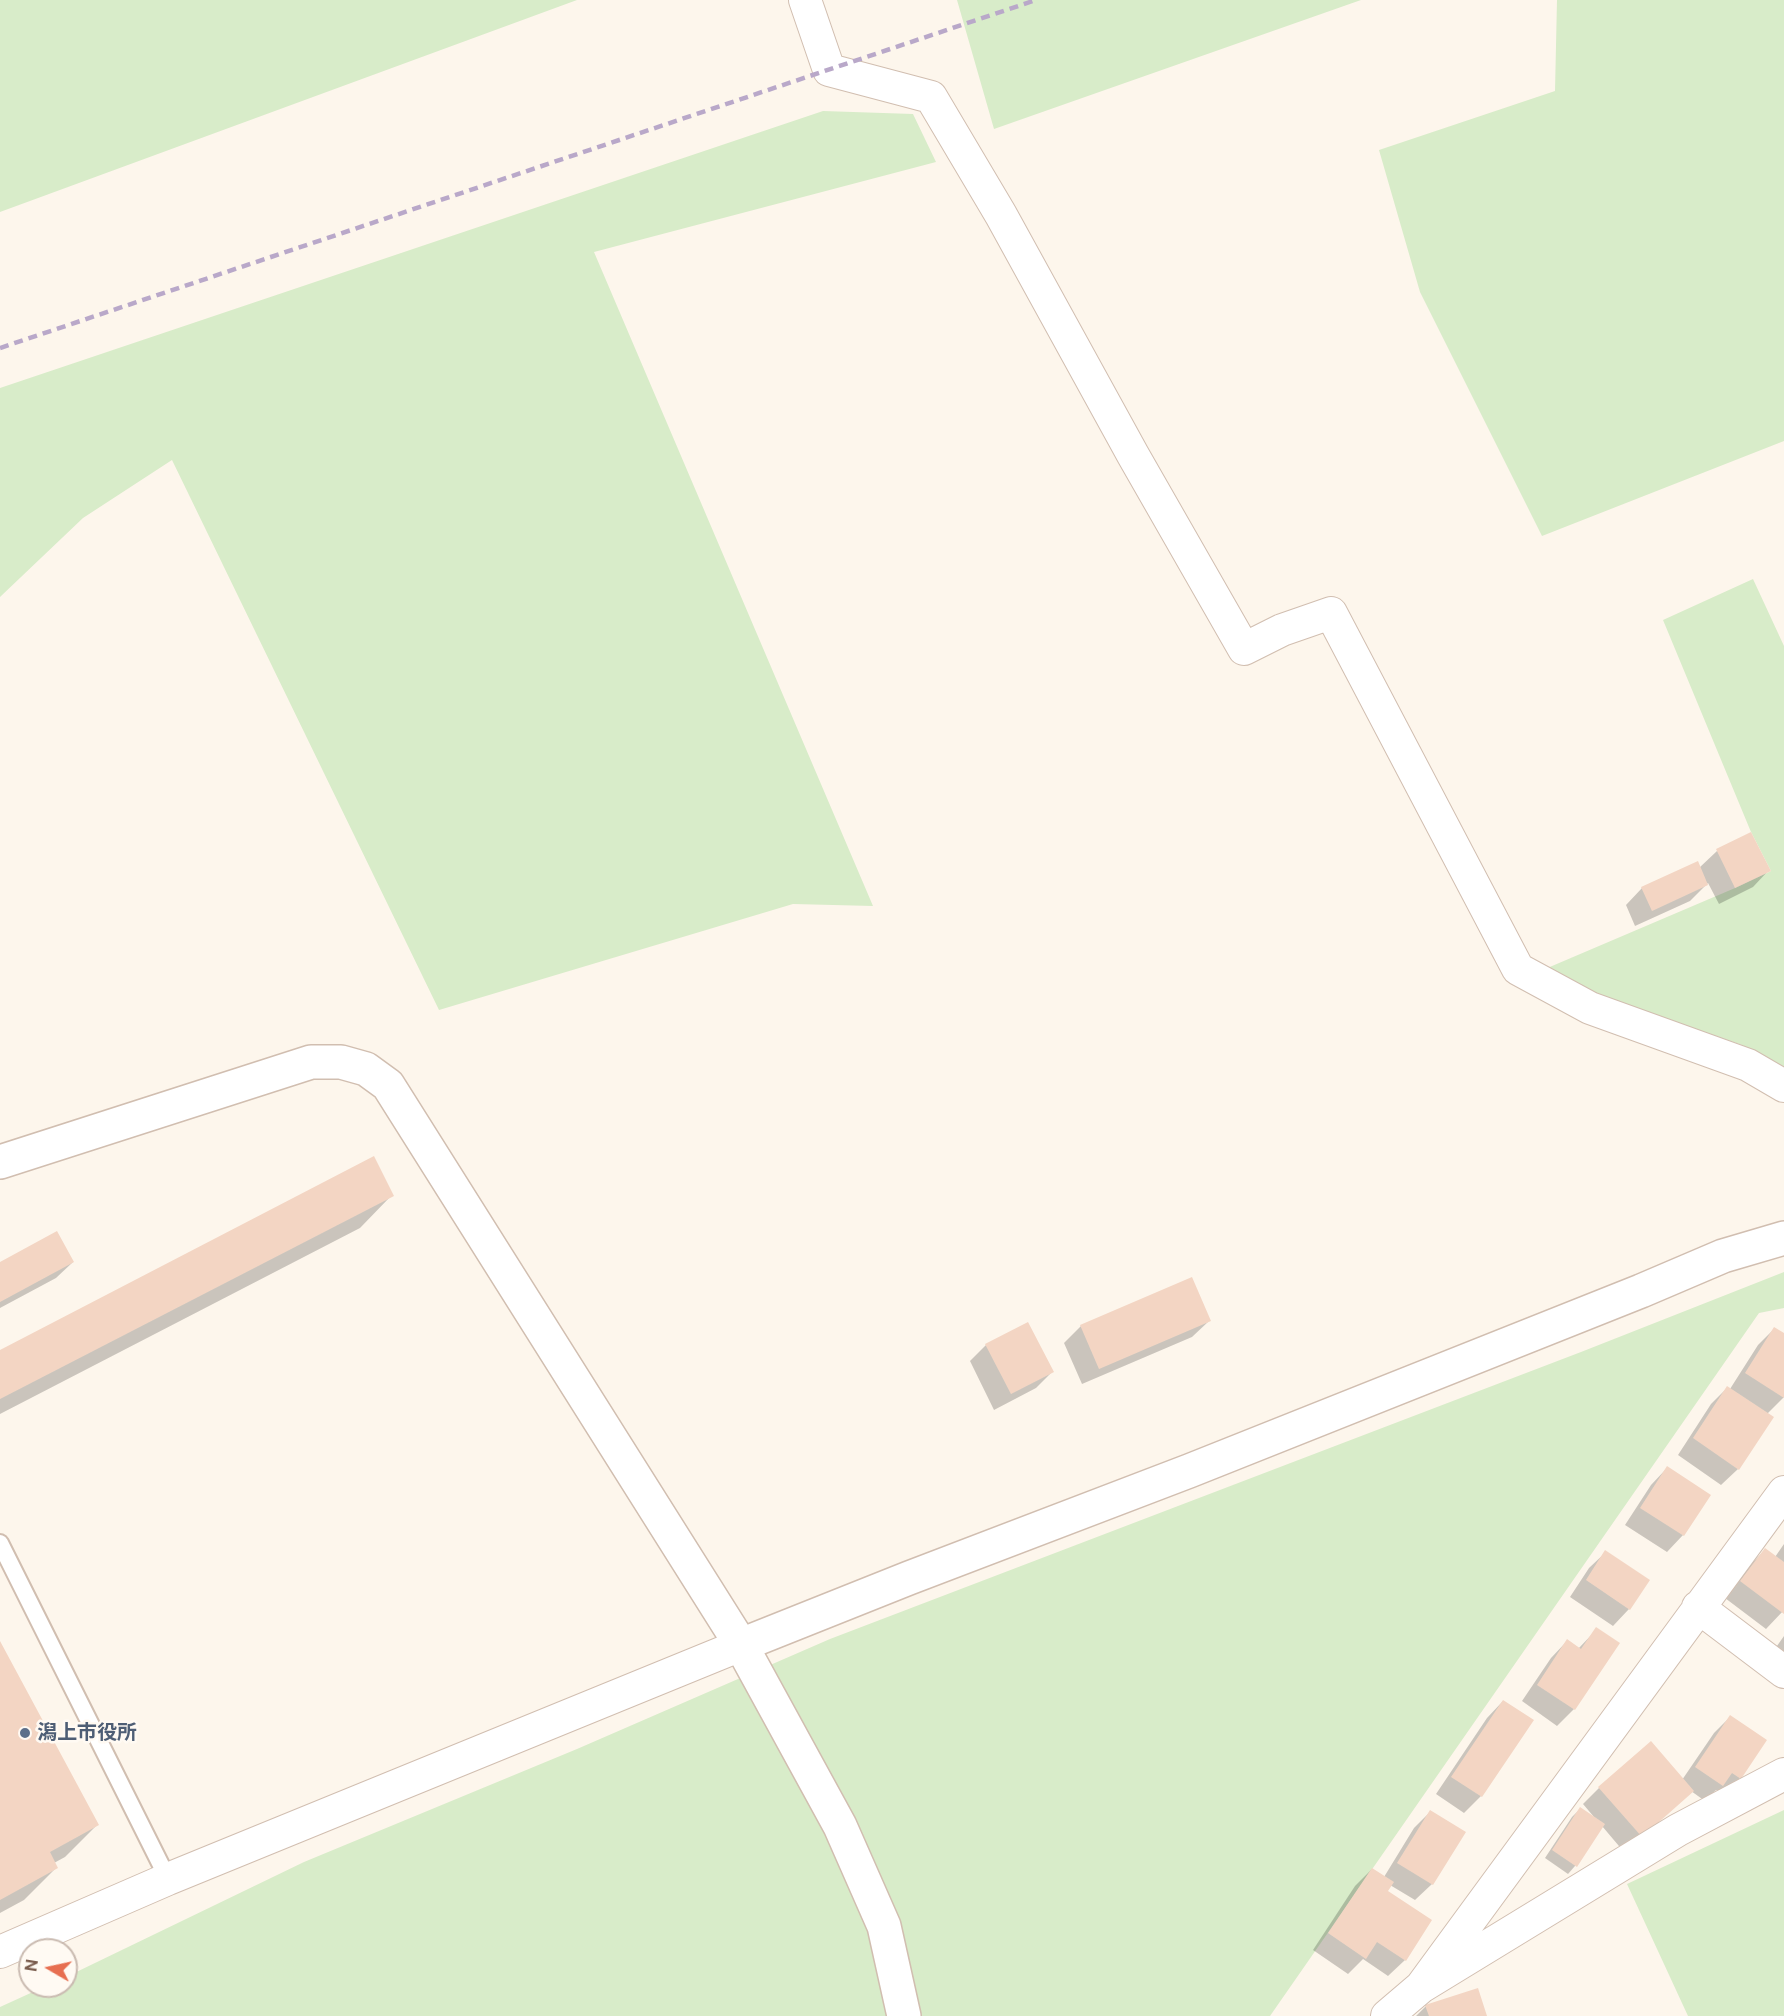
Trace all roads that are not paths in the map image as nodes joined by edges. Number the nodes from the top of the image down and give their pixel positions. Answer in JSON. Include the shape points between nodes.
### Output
{"nodes":[{"id":1,"x":805,"y":0,"type":"edge"},
{"id":2,"x":1784,"y":1086,"type":"edge"},
{"id":3,"x":0,"y":1162,"type":"edge"},
{"id":4,"x":1784,"y":1238,"type":"edge"},
{"id":5,"x":1784,"y":1492,"type":"edge"},
{"id":6,"x":0,"y":1543,"type":"edge"},
{"id":7,"x":1698,"y":1607,"type":"junction"},
{"id":8,"x":741,"y":1645,"type":"junction"},
{"id":9,"x":1784,"y":1672,"type":"edge"},
{"id":10,"x":1784,"y":1774,"type":"edge"},
{"id":11,"x":168,"y":1879,"type":"junction"},
{"id":12,"x":0,"y":1952,"type":"edge"},
{"id":13,"x":1421,"y":1987,"type":"junction"},
{"id":14,"x":904,"y":2016,"type":"edge"},
{"id":15,"x":1387,"y":2016,"type":"edge"}],
"edges":[{"from":1,"to":2,"type":"street","via":[[830,70],[931,98],[1001,214],[1244,649],[1282,630],[1331,613],[1518,969],[1590,1008],[1748,1065]]},
{"from":3,"to":8,"type":"street","via":[[311,1062],[341,1062],[366,1069],[388,1085]]},
{"from":4,"to":8,"type":"street","via":[[1723,1256],[1189,1471]]},
{"from":5,"to":7,"type":"street"},
{"from":6,"to":11,"type":"lane"},
{"from":7,"to":9,"type":"street"},
{"from":7,"to":13,"type":"street"},
{"from":8,"to":11,"type":"street"},
{"from":8,"to":14,"type":"street","via":[[845,1836],[884,1926]]},
{"from":10,"to":13,"type":"street","via":[[1678,1830]]},
{"from":11,"to":12,"type":"street"},
{"from":13,"to":15,"type":"street"}]}
